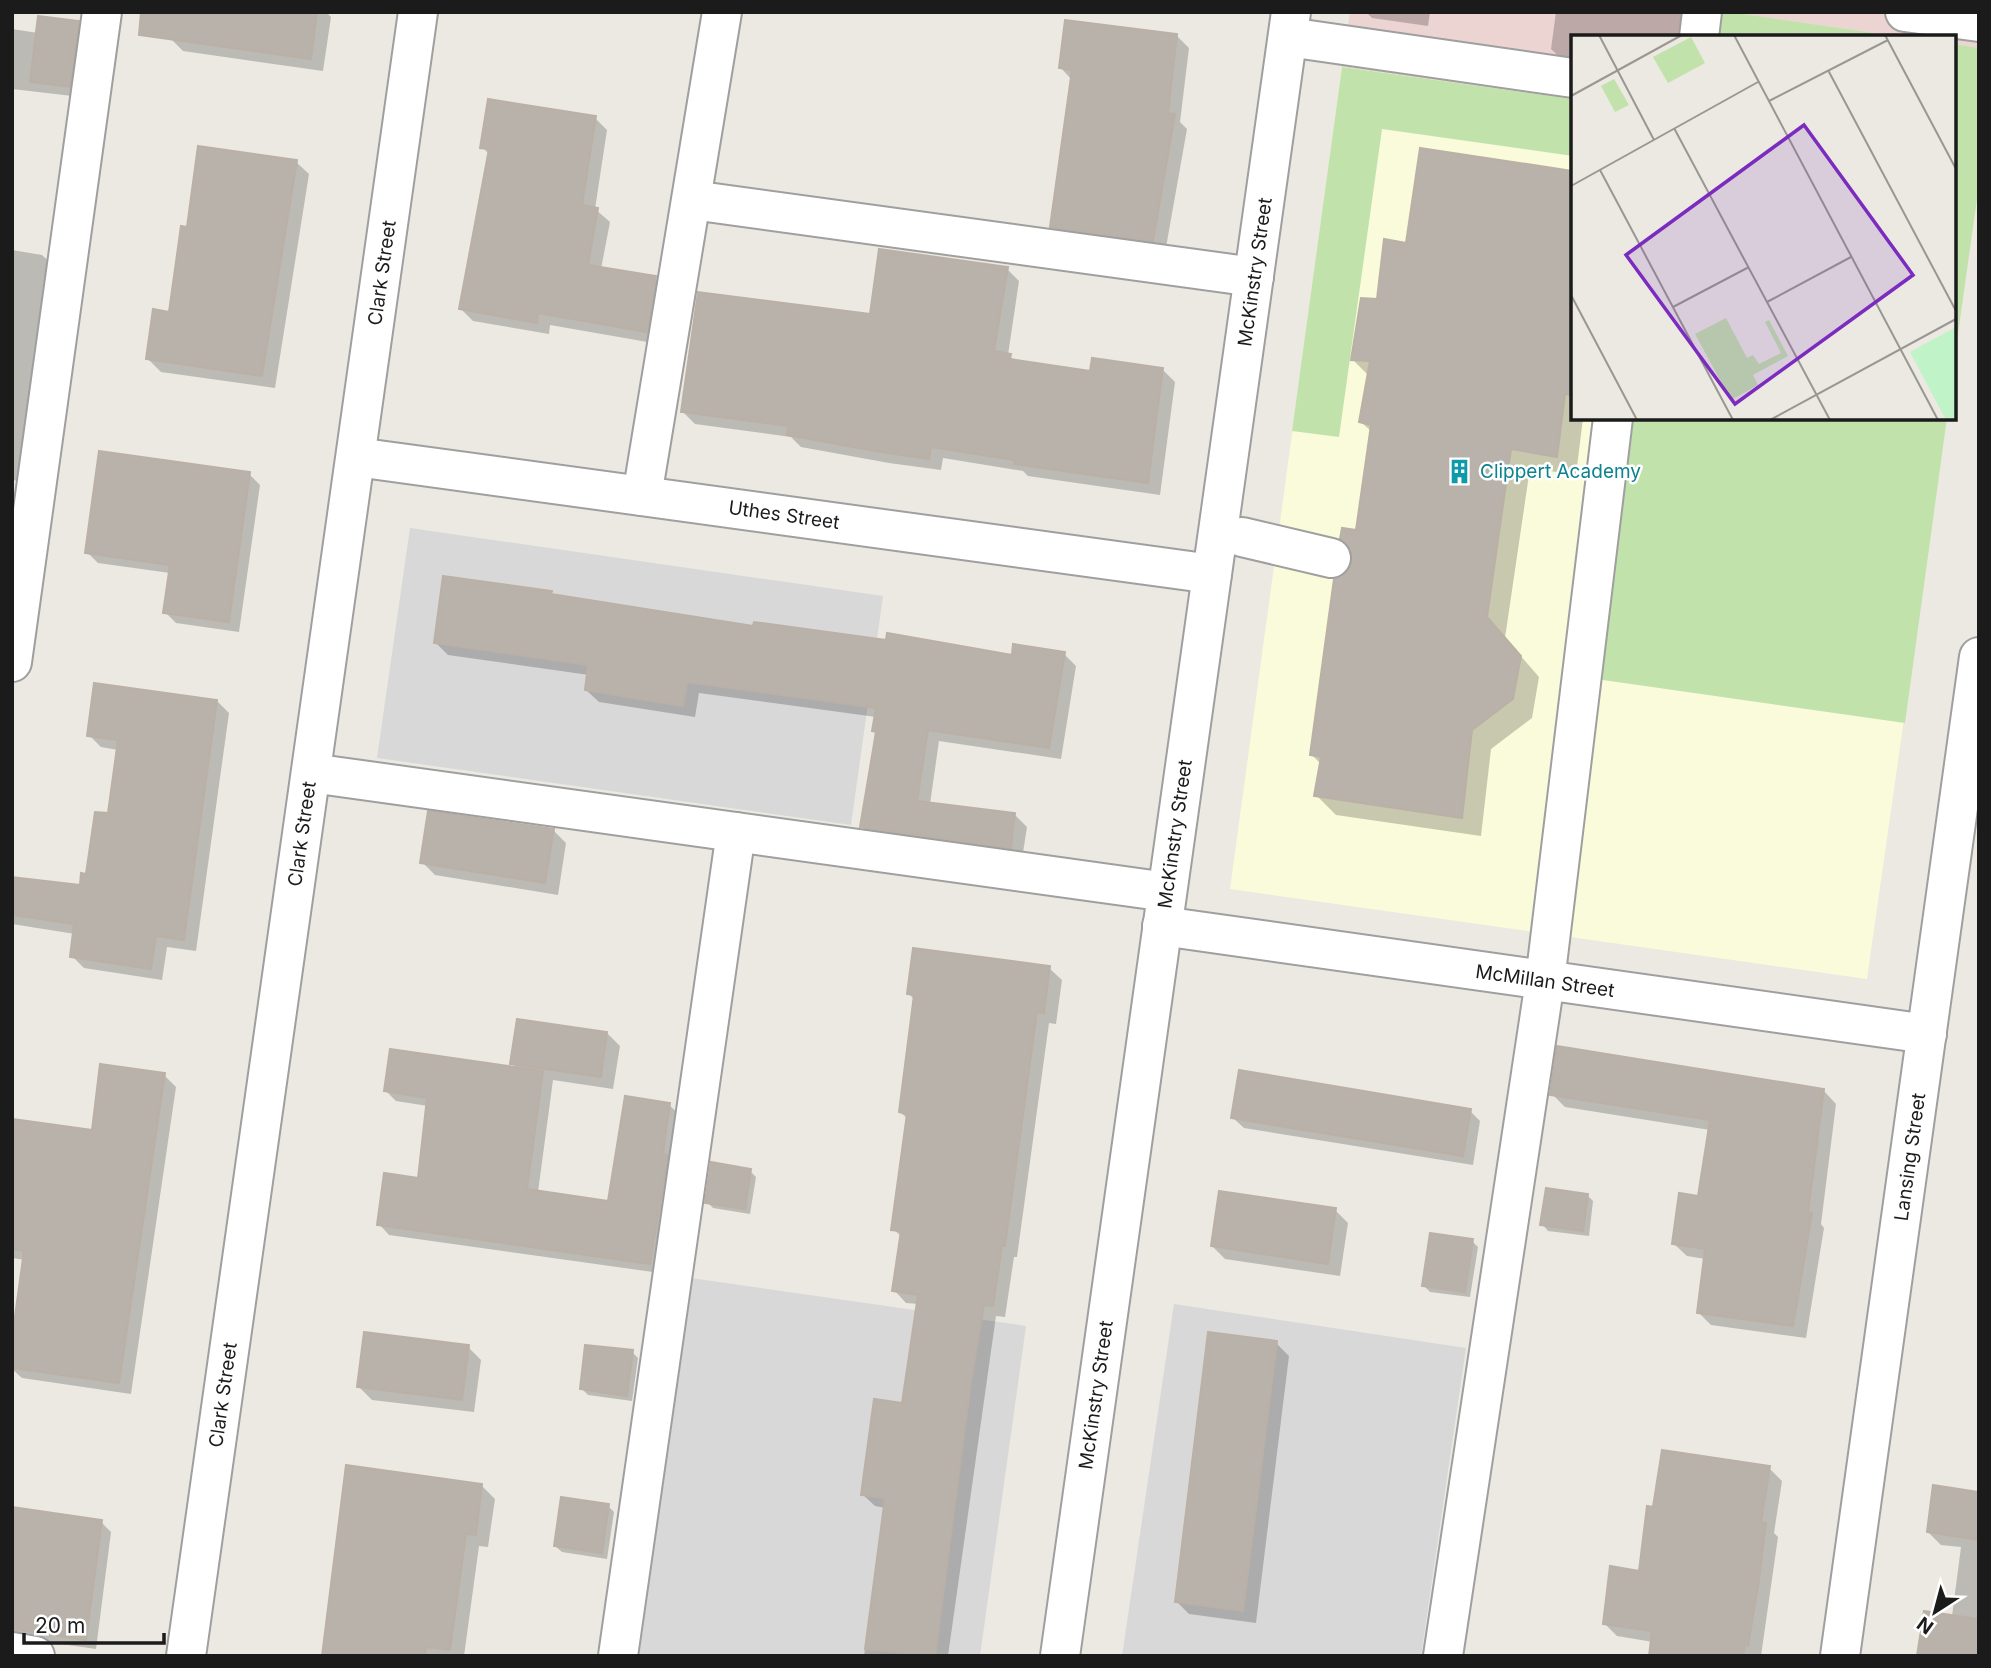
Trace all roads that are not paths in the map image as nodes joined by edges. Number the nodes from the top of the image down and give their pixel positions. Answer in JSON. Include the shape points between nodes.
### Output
{"nodes":[{"id":1,"x":102,"y":12,"type":"edge"},
{"id":2,"x":418,"y":12,"type":"edge"},
{"id":3,"x":722,"y":12,"type":"edge"},
{"id":4,"x":1702,"y":12,"type":"edge"},
{"id":5,"x":1905,"y":12,"type":"edge"},
{"id":6,"x":1979,"y":22,"type":"edge"},
{"id":7,"x":1290,"y":24,"type":"edge"},
{"id":8,"x":1699,"y":35,"type":"edge"},
{"id":9,"x":1571,"y":78,"type":"edge"},
{"id":10,"x":692,"y":200,"type":"junction"},
{"id":11,"x":1254,"y":277,"type":"junction"},
{"id":12,"x":1613,"y":420,"type":"edge"},
{"id":13,"x":356,"y":457,"type":"junction"},
{"id":14,"x":642,"y":496,"type":"junction"},
{"id":15,"x":1242,"y":537,"type":"dead end"},
{"id":16,"x":1331,"y":558,"type":"dead end"},
{"id":17,"x":1212,"y":573,"type":"junction"},
{"id":18,"x":1979,"y":657,"type":"edge"},
{"id":19,"x":12,"y":662,"type":"edge"},
{"id":20,"x":311,"y":773,"type":"junction"},
{"id":21,"x":736,"y":832,"type":"junction"},
{"id":22,"x":1165,"y":909,"type":"junction"},
{"id":23,"x":1545,"y":981,"type":"junction"},
{"id":24,"x":1927,"y":1034,"type":"junction"},
{"id":25,"x":12,"y":1652,"type":"edge"},
{"id":26,"x":35,"y":1656,"type":"edge"},
{"id":27,"x":186,"y":1656,"type":"edge"},
{"id":28,"x":618,"y":1656,"type":"edge"},
{"id":29,"x":1060,"y":1656,"type":"edge"},
{"id":30,"x":1443,"y":1656,"type":"edge"},
{"id":31,"x":1840,"y":1656,"type":"edge"}],
"edges":[{"from":1,"to":19,"type":"street"},
{"from":2,"to":13,"type":"street","name":"Clark Street"},
{"from":3,"to":10,"type":"street"},
{"from":4,"to":8,"type":"street"},
{"from":5,"to":6,"type":"street"},
{"from":7,"to":9,"type":"street"},
{"from":7,"to":11,"type":"street","name":"McKinstry Street"},
{"from":10,"to":11,"type":"street"},
{"from":10,"to":14,"type":"street"},
{"from":11,"to":17,"type":"street","name":"McKinstry Street"},
{"from":12,"to":23,"type":"street"},
{"from":13,"to":14,"type":"street","name":"Uthes Street"},
{"from":13,"to":20,"type":"street","name":"Clark Street"},
{"from":14,"to":17,"type":"street","name":"Uthes Street"},
{"from":15,"to":16,"type":"street"},
{"from":17,"to":22,"type":"street","name":"McKinstry Street"},
{"from":18,"to":24,"type":"street","name":"Lansing Street"},
{"from":20,"to":21,"type":"street","name":"McMillan Street"},
{"from":20,"to":27,"type":"street","name":"Clark Street"},
{"from":21,"to":22,"type":"street","name":"McMillan Street"},
{"from":21,"to":28,"type":"street"},
{"from":22,"to":23,"type":"street","name":"McMillan Street"},
{"from":22,"to":29,"type":"street","name":"McKinstry Street"},
{"from":23,"to":24,"type":"street","name":"McMillan Street"},
{"from":23,"to":30,"type":"street"},
{"from":24,"to":31,"type":"street","name":"Lansing Street"},
{"from":25,"to":26,"type":"street"}]}
